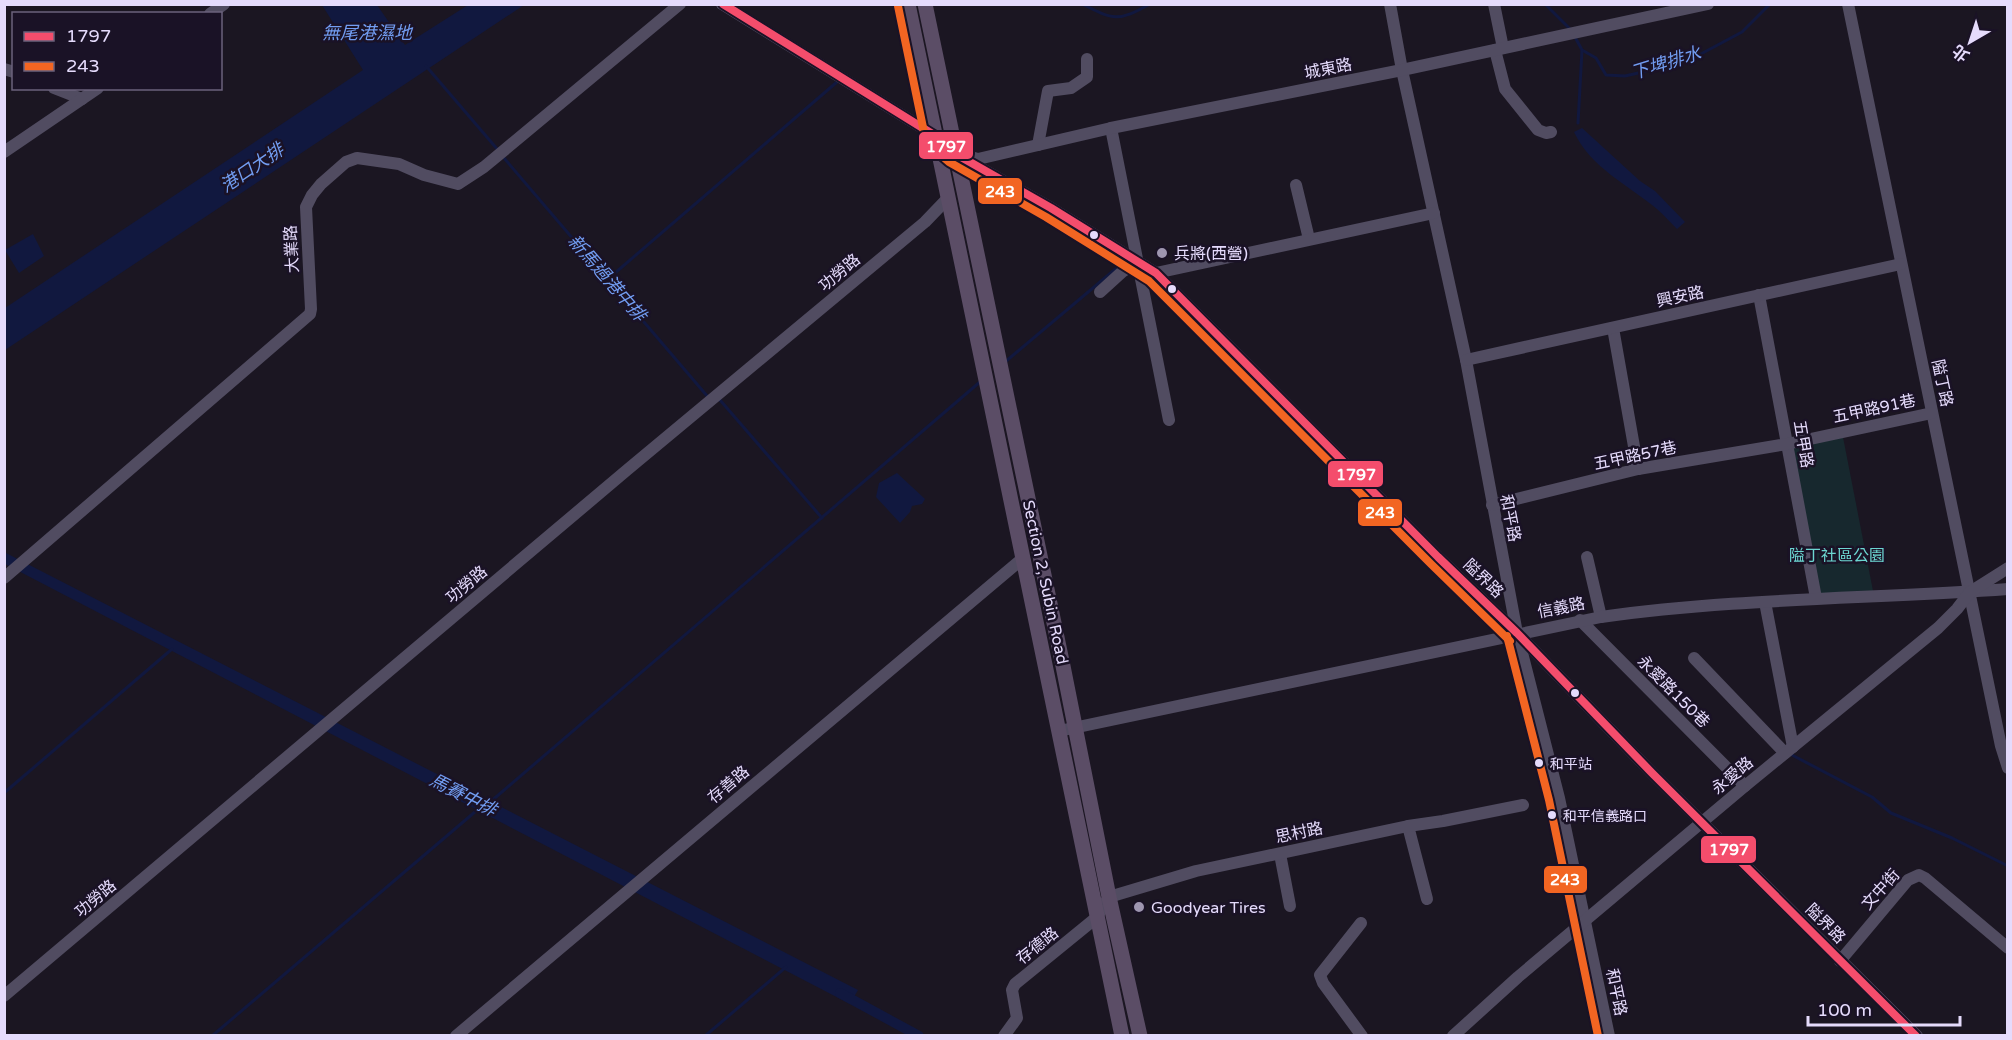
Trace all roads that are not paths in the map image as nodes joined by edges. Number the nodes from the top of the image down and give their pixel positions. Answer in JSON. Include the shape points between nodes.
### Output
{"nodes":[{"id":1,"x":680,"y":4,"type":"edge"},
{"id":2,"x":722,"y":4,"type":"edge"},
{"id":3,"x":908,"y":4,"type":"edge"},
{"id":4,"x":925,"y":4,"type":"edge"},
{"id":5,"x":1494,"y":4,"type":"edge"},
{"id":6,"x":1708,"y":4,"type":"edge"},
{"id":7,"x":1848,"y":4,"type":"edge"},
{"id":8,"x":1392,"y":5,"type":"edge"},
{"id":9,"x":1499,"y":49,"type":"junction"},
{"id":10,"x":1087,"y":59,"type":"dead end"},
{"id":11,"x":1402,"y":70,"type":"junction"},
{"id":12,"x":59,"y":90,"type":"edge"},
{"id":13,"x":95,"y":90,"type":"edge"},
{"id":14,"x":82,"y":99,"type":"junction"},
{"id":15,"x":1111,"y":128,"type":"junction"},
{"id":16,"x":1551,"y":132,"type":"dead end"},
{"id":17,"x":934,"y":135,"type":"junction"},
{"id":18,"x":1038,"y":145,"type":"junction"},
{"id":19,"x":4,"y":152,"type":"edge"},
{"id":20,"x":954,"y":153,"type":"junction"},
{"id":21,"x":1296,"y":185,"type":"dead end"},
{"id":22,"x":949,"y":197,"type":"junction"},
{"id":23,"x":1434,"y":213,"type":"junction"},
{"id":24,"x":1309,"y":239,"type":"junction"},
{"id":25,"x":1138,"y":262,"type":"junction"},
{"id":26,"x":1901,"y":264,"type":"junction"},
{"id":27,"x":1156,"y":273,"type":"junction"},
{"id":28,"x":1100,"y":292,"type":"dead end"},
{"id":29,"x":1759,"y":295,"type":"junction"},
{"id":30,"x":1613,"y":328,"type":"junction"},
{"id":31,"x":1466,"y":360,"type":"junction"},
{"id":32,"x":1932,"y":413,"type":"junction"},
{"id":33,"x":1169,"y":420,"type":"dead end"},
{"id":34,"x":1787,"y":444,"type":"junction"},
{"id":35,"x":1638,"y":469,"type":"junction"},
{"id":36,"x":1492,"y":505,"type":"junction"},
{"id":37,"x":1587,"y":557,"type":"dead end"},
{"id":38,"x":1022,"y":559,"type":"junction"},
{"id":39,"x":2007,"y":568,"type":"edge"},
{"id":40,"x":4,"y":578,"type":"edge"},
{"id":41,"x":2007,"y":588,"type":"edge"},
{"id":42,"x":1970,"y":592,"type":"junction"},
{"id":43,"x":1816,"y":598,"type":"junction"},
{"id":44,"x":1765,"y":602,"type":"junction"},
{"id":45,"x":1601,"y":617,"type":"junction"},
{"id":46,"x":1580,"y":620,"type":"junction"},
{"id":47,"x":1517,"y":633,"type":"junction"},
{"id":48,"x":1694,"y":658,"type":"dead end"},
{"id":49,"x":1075,"y":727,"type":"junction"},
{"id":50,"x":1059,"y":731,"type":"junction"},
{"id":51,"x":1789,"y":750,"type":"junction"},
{"id":52,"x":2007,"y":768,"type":"edge"},
{"id":53,"x":1745,"y":786,"type":"junction"},
{"id":54,"x":1523,"y":805,"type":"dead end"},
{"id":55,"x":1702,"y":822,"type":"junction"},
{"id":56,"x":1408,"y":825,"type":"junction"},
{"id":57,"x":1280,"y":854,"type":"junction"},
{"id":58,"x":1109,"y":897,"type":"junction"},
{"id":59,"x":1427,"y":899,"type":"dead end"},
{"id":60,"x":1290,"y":906,"type":"dead end"},
{"id":61,"x":1096,"y":918,"type":"junction"},
{"id":62,"x":1585,"y":921,"type":"junction"},
{"id":63,"x":1361,"y":923,"type":"dead end"},
{"id":64,"x":2007,"y":948,"type":"edge"},
{"id":65,"x":1840,"y":961,"type":"junction"},
{"id":66,"x":4,"y":996,"type":"edge"},
{"id":67,"x":456,"y":1035,"type":"edge"},
{"id":68,"x":1005,"y":1035,"type":"edge"},
{"id":69,"x":1122,"y":1035,"type":"edge"},
{"id":70,"x":1140,"y":1035,"type":"edge"},
{"id":71,"x":1362,"y":1035,"type":"edge"},
{"id":72,"x":1453,"y":1035,"type":"edge"},
{"id":73,"x":1609,"y":1035,"type":"edge"},
{"id":74,"x":1917,"y":1035,"type":"edge"}],
"edges":[{"from":1,"to":40,"type":"street","name":"大業路","via":[[484,167],[458,184],[399,164],[357,158],[346,162],[321,184],[306,207],[309,314]]},
{"from":2,"to":17,"type":"street","name":"隘界路"},
{"from":3,"to":17,"type":"main road","name":"Section 2, Subin Road"},
{"from":4,"to":20,"type":"main road","name":"Section 2, Subin Road"},
{"from":5,"to":9,"type":"street"},
{"from":6,"to":9,"type":"street","name":"城東路"},
{"from":7,"to":26,"type":"street","name":"隘丁路"},
{"from":8,"to":11,"type":"street","name":"和平路"},
{"from":9,"to":11,"type":"street","name":"城東路"},
{"from":9,"to":16,"type":"street","via":[[1505,89],[1538,130]]},
{"from":10,"to":18,"type":"street","via":[[1087,77],[1071,88],[1048,91]]},
{"from":11,"to":15,"type":"street","name":"城東路"},
{"from":11,"to":23,"type":"street","name":"和平路"},
{"from":12,"to":14,"type":"street"},
{"from":13,"to":14,"type":"street"},
{"from":14,"to":19,"type":"street"},
{"from":15,"to":18,"type":"street","name":"城東路"},
{"from":15,"to":25,"type":"street"},
{"from":17,"to":20,"type":"street","name":"隘界路"},
{"from":17,"to":22,"type":"main road","name":"Section 2, Subin Road"},
{"from":18,"to":20,"type":"street","name":"城東路","via":[[978,159]]},
{"from":20,"to":25,"type":"street","name":"隘界路"},
{"from":20,"to":49,"type":"main road","name":"Section 2, Subin Road"},
{"from":21,"to":24,"type":"street"},
{"from":22,"to":38,"type":"main road","name":"Section 2, Subin Road"},
{"from":22,"to":66,"type":"street","name":"功勞路","via":[[925,222]]},
{"from":23,"to":24,"type":"street"},
{"from":23,"to":31,"type":"street","name":"和平路"},
{"from":24,"to":27,"type":"street"},
{"from":25,"to":27,"type":"street","name":"隘界路"},
{"from":25,"to":28,"type":"street"},
{"from":25,"to":33,"type":"street"},
{"from":26,"to":29,"type":"street","name":"興安路"},
{"from":26,"to":32,"type":"street","name":"隘丁路"},
{"from":27,"to":47,"type":"street","name":"隘界路"},
{"from":29,"to":30,"type":"street","name":"興安路"},
{"from":29,"to":34,"type":"street","name":"五甲路"},
{"from":30,"to":31,"type":"street","name":"興安路"},
{"from":30,"to":35,"type":"street"},
{"from":31,"to":36,"type":"street","name":"和平路"},
{"from":32,"to":34,"type":"street","name":"五甲路91巷"},
{"from":32,"to":42,"type":"street","name":"隘丁路"},
{"from":34,"to":35,"type":"street","name":"五甲路57巷"},
{"from":34,"to":43,"type":"street","name":"五甲路"},
{"from":35,"to":36,"type":"street","name":"五甲路57巷"},
{"from":36,"to":47,"type":"street","name":"和平路"},
{"from":37,"to":45,"type":"street"},
{"from":38,"to":50,"type":"main road","name":"Section 2, Subin Road"},
{"from":38,"to":67,"type":"street","name":"存善路"},
{"from":39,"to":42,"type":"street","name":"永愛路"},
{"from":41,"to":42,"type":"street","name":"信義路"},
{"from":42,"to":43,"type":"street","name":"信義路"},
{"from":42,"to":51,"type":"street","name":"永愛路","via":[[1938,628]]},
{"from":42,"to":52,"type":"street","name":"隘丁路"},
{"from":43,"to":44,"type":"street","name":"信義路"},
{"from":44,"to":45,"type":"street","name":"信義路"},
{"from":44,"to":51,"type":"street"},
{"from":45,"to":46,"type":"street","name":"信義路"},
{"from":46,"to":47,"type":"street","name":"信義路"},
{"from":46,"to":53,"type":"street","name":"永愛路150巷"},
{"from":47,"to":49,"type":"street","name":"信義路"},
{"from":47,"to":55,"type":"street","name":"隘界路"},
{"from":47,"to":62,"type":"street","name":"和平路"},
{"from":48,"to":51,"type":"street"},
{"from":49,"to":50,"type":"street","name":"信義路"},
{"from":49,"to":58,"type":"main road","name":"Section 2, Subin Road"},
{"from":50,"to":61,"type":"main road","name":"Section 2, Subin Road"},
{"from":51,"to":53,"type":"street","name":"永愛路"},
{"from":53,"to":55,"type":"street","name":"永愛路"},
{"from":54,"to":56,"type":"street","name":"思村路"},
{"from":55,"to":62,"type":"street","name":"永愛路"},
{"from":55,"to":65,"type":"street","name":"隘界路"},
{"from":56,"to":57,"type":"street","name":"思村路"},
{"from":56,"to":59,"type":"street"},
{"from":57,"to":58,"type":"street","name":"思村路","via":[[1196,871]]},
{"from":57,"to":60,"type":"street"},
{"from":58,"to":61,"type":"street"},
{"from":58,"to":70,"type":"main road","name":"Section 2, Subin Road"},
{"from":61,"to":68,"type":"street","name":"存德路","via":[[1015,984],[1012,990],[1017,1018]]},
{"from":61,"to":69,"type":"main road","name":"Section 2, Subin Road"},
{"from":62,"to":72,"type":"street","name":"永愛路"},
{"from":62,"to":73,"type":"street","name":"和平路"},
{"from":63,"to":71,"type":"street","via":[[1320,975]]},
{"from":64,"to":65,"type":"street","name":"文中街","via":[[1919,875],[1908,880]]},
{"from":65,"to":74,"type":"street","name":"隘界路"}]}
